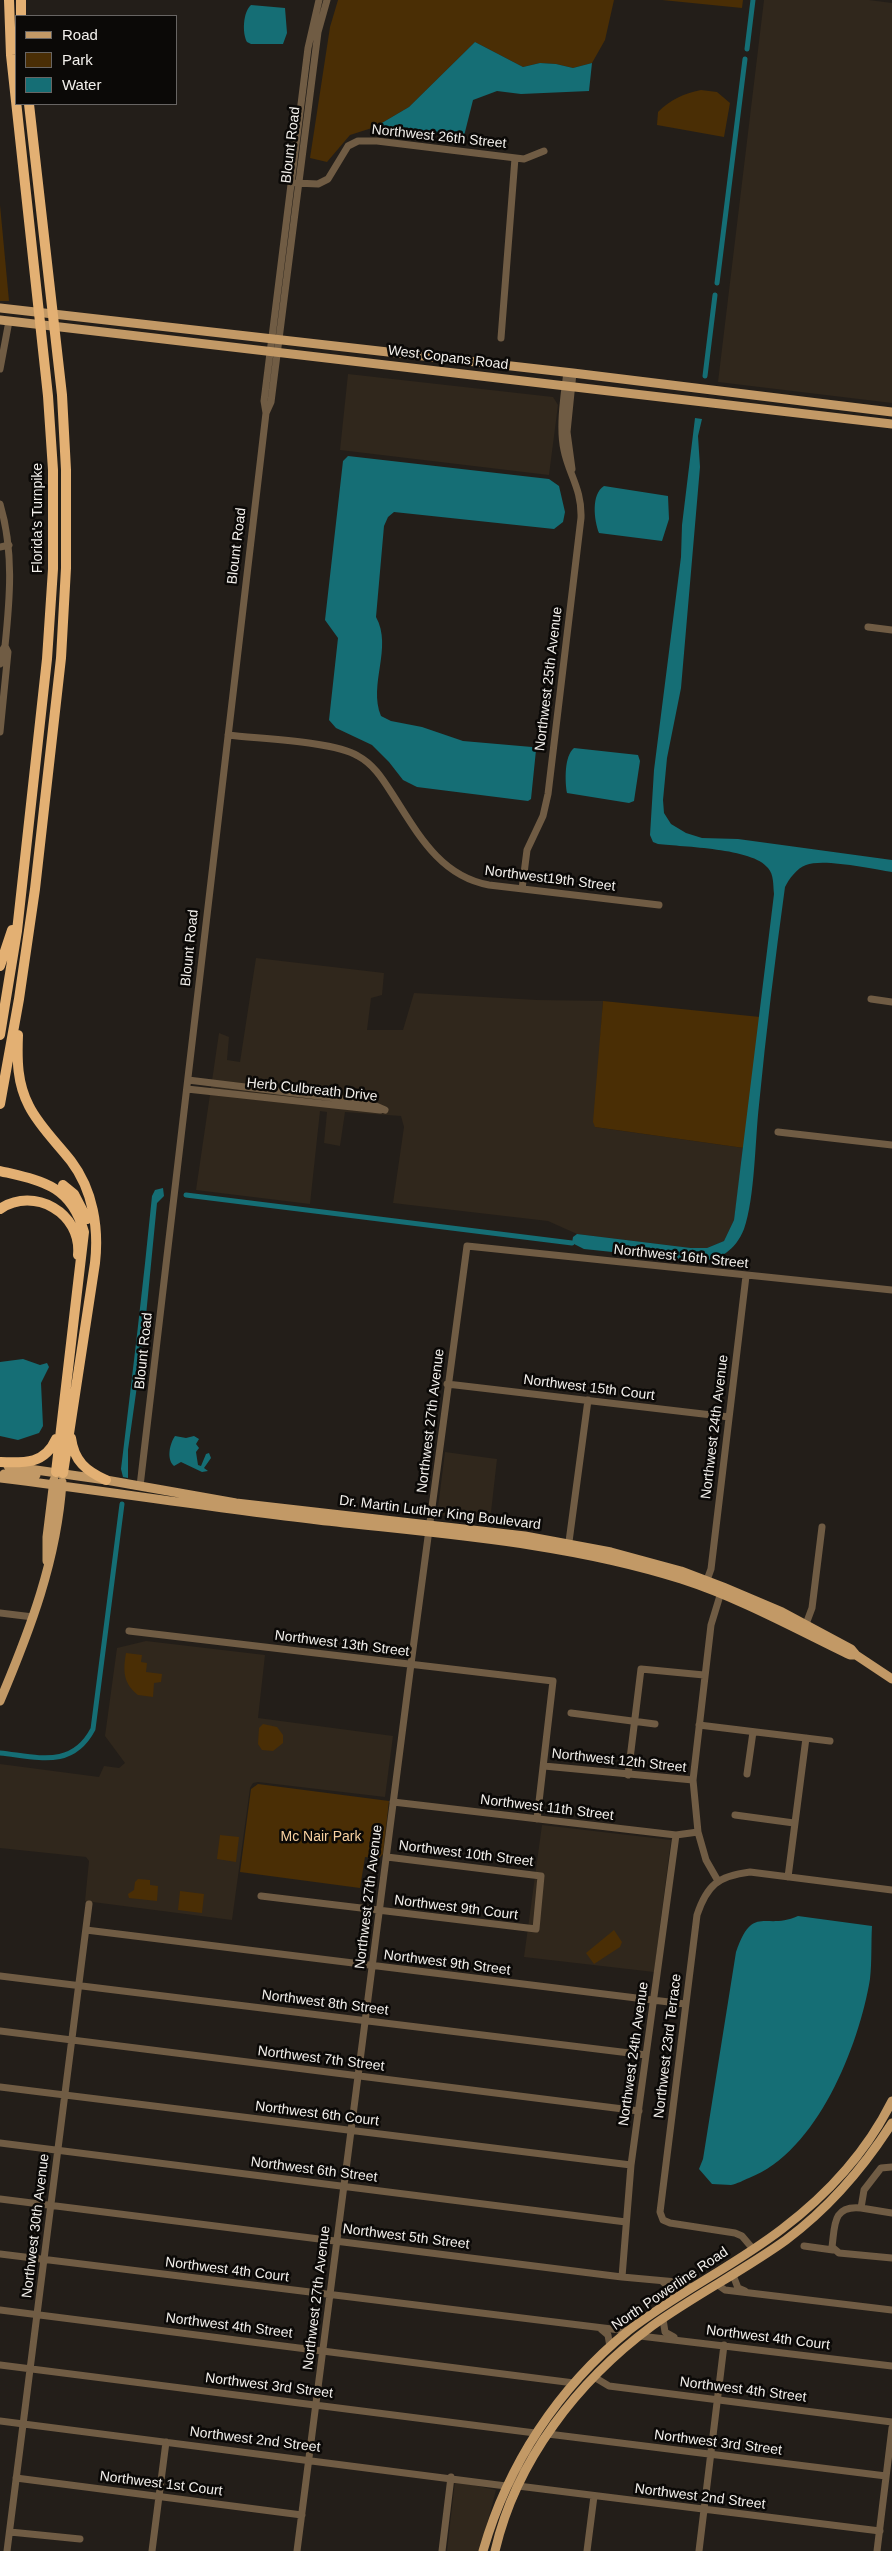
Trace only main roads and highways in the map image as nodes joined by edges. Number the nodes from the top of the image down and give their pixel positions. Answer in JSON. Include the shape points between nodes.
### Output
{"nodes":[{"id":1,"x":9,"y":0,"type":"edge"},
{"id":2,"x":20,"y":0,"type":"edge"},
{"id":3,"x":21,"y":15,"type":"edge"},
{"id":4,"x":15,"y":94,"type":"edge"},
{"id":5,"x":16,"y":105,"type":"edge"},
{"id":6,"x":29,"y":105,"type":"edge"},
{"id":7,"x":0,"y":308,"type":"edge"},
{"id":8,"x":4,"y":320,"type":"edge"},
{"id":9,"x":120,"y":322,"type":"junction"},
{"id":10,"x":174,"y":328,"type":"junction"},
{"id":11,"x":128,"y":336,"type":"junction"},
{"id":12,"x":892,"y":412,"type":"edge"},
{"id":13,"x":892,"y":424,"type":"edge"},
{"id":14,"x":19,"y":902,"type":"junction"},
{"id":15,"x":0,"y":966,"type":"edge"},
{"id":16,"x":19,"y":999,"type":"junction"},
{"id":17,"x":0,"y":1035,"type":"edge"},
{"id":18,"x":0,"y":1104,"type":"edge"},
{"id":19,"x":0,"y":1165,"type":"edge"},
{"id":20,"x":0,"y":1171,"type":"edge"},
{"id":21,"x":0,"y":1209,"type":"edge"},
{"id":22,"x":70,"y":1345,"type":"junction"},
{"id":23,"x":81,"y":1356,"type":"junction"},
{"id":24,"x":65,"y":1429,"type":"junction"},
{"id":25,"x":0,"y":1463,"type":"edge"},
{"id":26,"x":59,"y":1472,"type":"junction"},
{"id":27,"x":0,"y":1474,"type":"edge"},
{"id":28,"x":0,"y":1478,"type":"edge"},
{"id":29,"x":106,"y":1480,"type":"junction"},
{"id":30,"x":58,"y":1486,"type":"junction"},
{"id":31,"x":282,"y":1512,"type":"junction"},
{"id":32,"x":430,"y":1528,"type":"junction"},
{"id":33,"x":569,"y":1547,"type":"junction"},
{"id":34,"x":664,"y":1574,"type":"junction"},
{"id":35,"x":707,"y":1580,"type":"junction"},
{"id":36,"x":722,"y":1590,"type":"junction"},
{"id":37,"x":856,"y":1655,"type":"junction"},
{"id":38,"x":892,"y":1679,"type":"edge"},
{"id":39,"x":0,"y":1701,"type":"edge"},
{"id":40,"x":892,"y":2101,"type":"edge"},
{"id":41,"x":892,"y":2123,"type":"edge"},
{"id":42,"x":850,"y":2164,"type":"junction"},
{"id":43,"x":839,"y":2176,"type":"junction"},
{"id":44,"x":849,"y":2181,"type":"junction"},
{"id":45,"x":838,"y":2192,"type":"junction"},
{"id":46,"x":725,"y":2267,"type":"junction"},
{"id":47,"x":718,"y":2284,"type":"junction"},
{"id":48,"x":694,"y":2287,"type":"junction"},
{"id":49,"x":686,"y":2304,"type":"junction"},
{"id":50,"x":600,"y":2356,"type":"junction"},
{"id":51,"x":594,"y":2377,"type":"junction"},
{"id":52,"x":574,"y":2383,"type":"junction"},
{"id":53,"x":548,"y":2434,"type":"junction"},
{"id":54,"x":521,"y":2458,"type":"junction"},
{"id":55,"x":518,"y":2486,"type":"junction"},
{"id":56,"x":483,"y":2551,"type":"edge"},
{"id":57,"x":495,"y":2551,"type":"edge"}],
"edges":[{"from":1,"to":4,"type":"highway","name":"Florida's Turnpike"},
{"from":2,"to":3,"type":"highway"},
{"from":5,"to":14,"type":"highway","name":"Florida's Turnpike","via":[[53,470],[53,569],[48,659]]},
{"from":6,"to":16,"type":"highway","name":"Florida's Turnpike","via":[[62,396],[65,578],[61,658]]},
{"from":7,"to":9,"type":"main road","name":"West Copans Road"},
{"from":8,"to":9,"type":"main road","via":[[94,326],[114,326]]},
{"from":8,"to":11,"type":"main road","name":"West Copans Road"},
{"from":9,"to":10,"type":"main road","name":"West Copans Road"},
{"from":10,"to":11,"type":"main road","via":[[160,332],[134,329]]},
{"from":10,"to":12,"type":"main road","name":"West Copans Road"},
{"from":11,"to":13,"type":"main road","name":"West Copans Road"},
{"from":14,"to":15,"type":"highway"},
{"from":14,"to":17,"type":"highway","name":"Florida's Turnpike"},
{"from":16,"to":18,"type":"highway","name":"Florida's Turnpike"},
{"from":16,"to":23,"type":"highway","via":[[17,1061],[22,1091],[36,1118],[81,1176],[96,1223],[98,1242]]},
{"from":19,"to":23,"type":"highway","via":[[40,1174],[64,1186],[74,1194],[87,1219],[92,1240],[80,1332]]},
{"from":20,"to":22,"type":"highway","via":[[53,1186],[65,1195],[80,1219],[84,1242]]},
{"from":21,"to":22,"type":"highway","via":[[22,1200],[38,1201],[54,1206],[74,1230],[78,1246]]},
{"from":22,"to":24,"type":"highway"},
{"from":23,"to":24,"type":"highway"},
{"from":24,"to":25,"type":"highway","via":[[53,1447],[37,1461]]},
{"from":24,"to":26,"type":"highway"},
{"from":24,"to":29,"type":"highway","via":[[76,1459],[91,1473]]},
{"from":25,"to":26,"type":"main road","name":"Dr. Martin Luther King Boulevard"},
{"from":26,"to":27,"type":"main road","via":[[50,1475]]},
{"from":26,"to":29,"type":"main road","name":"Dr. Martin Luther King Boulevard"},
{"from":26,"to":30,"type":"main road"},
{"from":28,"to":30,"type":"main road"},
{"from":29,"to":31,"type":"main road","name":"Dr. Martin Luther King Boulevard"},
{"from":30,"to":31,"type":"main road","via":[[250,1512],[255,1509]]},
{"from":30,"to":39,"type":"main road","via":[[55,1545],[40,1601]]},
{"from":31,"to":32,"type":"main road","name":"Dr. Martin Luther King Boulevard"},
{"from":31,"to":32,"type":"main road","name":"Dr. Martin Luther King Boulevard","via":[[311,1511]]},
{"from":32,"to":33,"type":"main road","name":"Dr. Martin Luther King Boulevard"},
{"from":33,"to":34,"type":"main road","name":"Dr. Martin Luther King Boulevard"},
{"from":33,"to":35,"type":"main road","name":"Dr. Martin Luther King Boulevard","via":[[615,1552]]},
{"from":34,"to":35,"type":"main road","via":[[672,1572]]},
{"from":34,"to":36,"type":"main road","name":"Dr. Martin Luther King Boulevard"},
{"from":35,"to":36,"type":"main road","name":"Dr. Martin Luther King Boulevard"},
{"from":36,"to":37,"type":"main road","name":"Dr. Martin Luther King Boulevard","via":[[850,1655]]},
{"from":36,"to":37,"type":"main road","name":"Dr. Martin Luther King Boulevard","via":[[806,1624]]},
{"from":37,"to":38,"type":"main road","name":"Dr. Martin Luther King Boulevard"},
{"from":40,"to":42,"type":"main road","name":"North Powerline Road"},
{"from":41,"to":44,"type":"main road","name":"North Powerline Road"},
{"from":42,"to":43,"type":"main road","name":"North Powerline Road"},
{"from":42,"to":44,"type":"main road"},
{"from":43,"to":45,"type":"main road"},
{"from":43,"to":46,"type":"main road","name":"North Powerline Road","via":[[807,2209]]},
{"from":44,"to":45,"type":"main road","name":"North Powerline Road"},
{"from":45,"to":47,"type":"main road","name":"North Powerline Road","via":[[787,2240]]},
{"from":46,"to":47,"type":"main road"},
{"from":46,"to":48,"type":"main road","name":"North Powerline Road"},
{"from":47,"to":49,"type":"main road","name":"North Powerline Road"},
{"from":48,"to":49,"type":"main road"},
{"from":48,"to":50,"type":"main road","name":"North Powerline Road","via":[[628,2331]]},
{"from":49,"to":51,"type":"main road","name":"North Powerline Road","via":[[640,2336]]},
{"from":50,"to":51,"type":"main road"},
{"from":50,"to":52,"type":"main road","name":"North Powerline Road"},
{"from":51,"to":53,"type":"main road","name":"North Powerline Road"},
{"from":52,"to":53,"type":"main road","via":[[568,2398],[551,2421]]},
{"from":52,"to":54,"type":"main road","name":"North Powerline Road","via":[[535,2433]]},
{"from":53,"to":55,"type":"main road","name":"North Powerline Road"},
{"from":54,"to":55,"type":"main road"},
{"from":54,"to":56,"type":"main road","name":"North Powerline Road","via":[[506,2486]]},
{"from":55,"to":57,"type":"main road","name":"North Powerline Road"}]}
